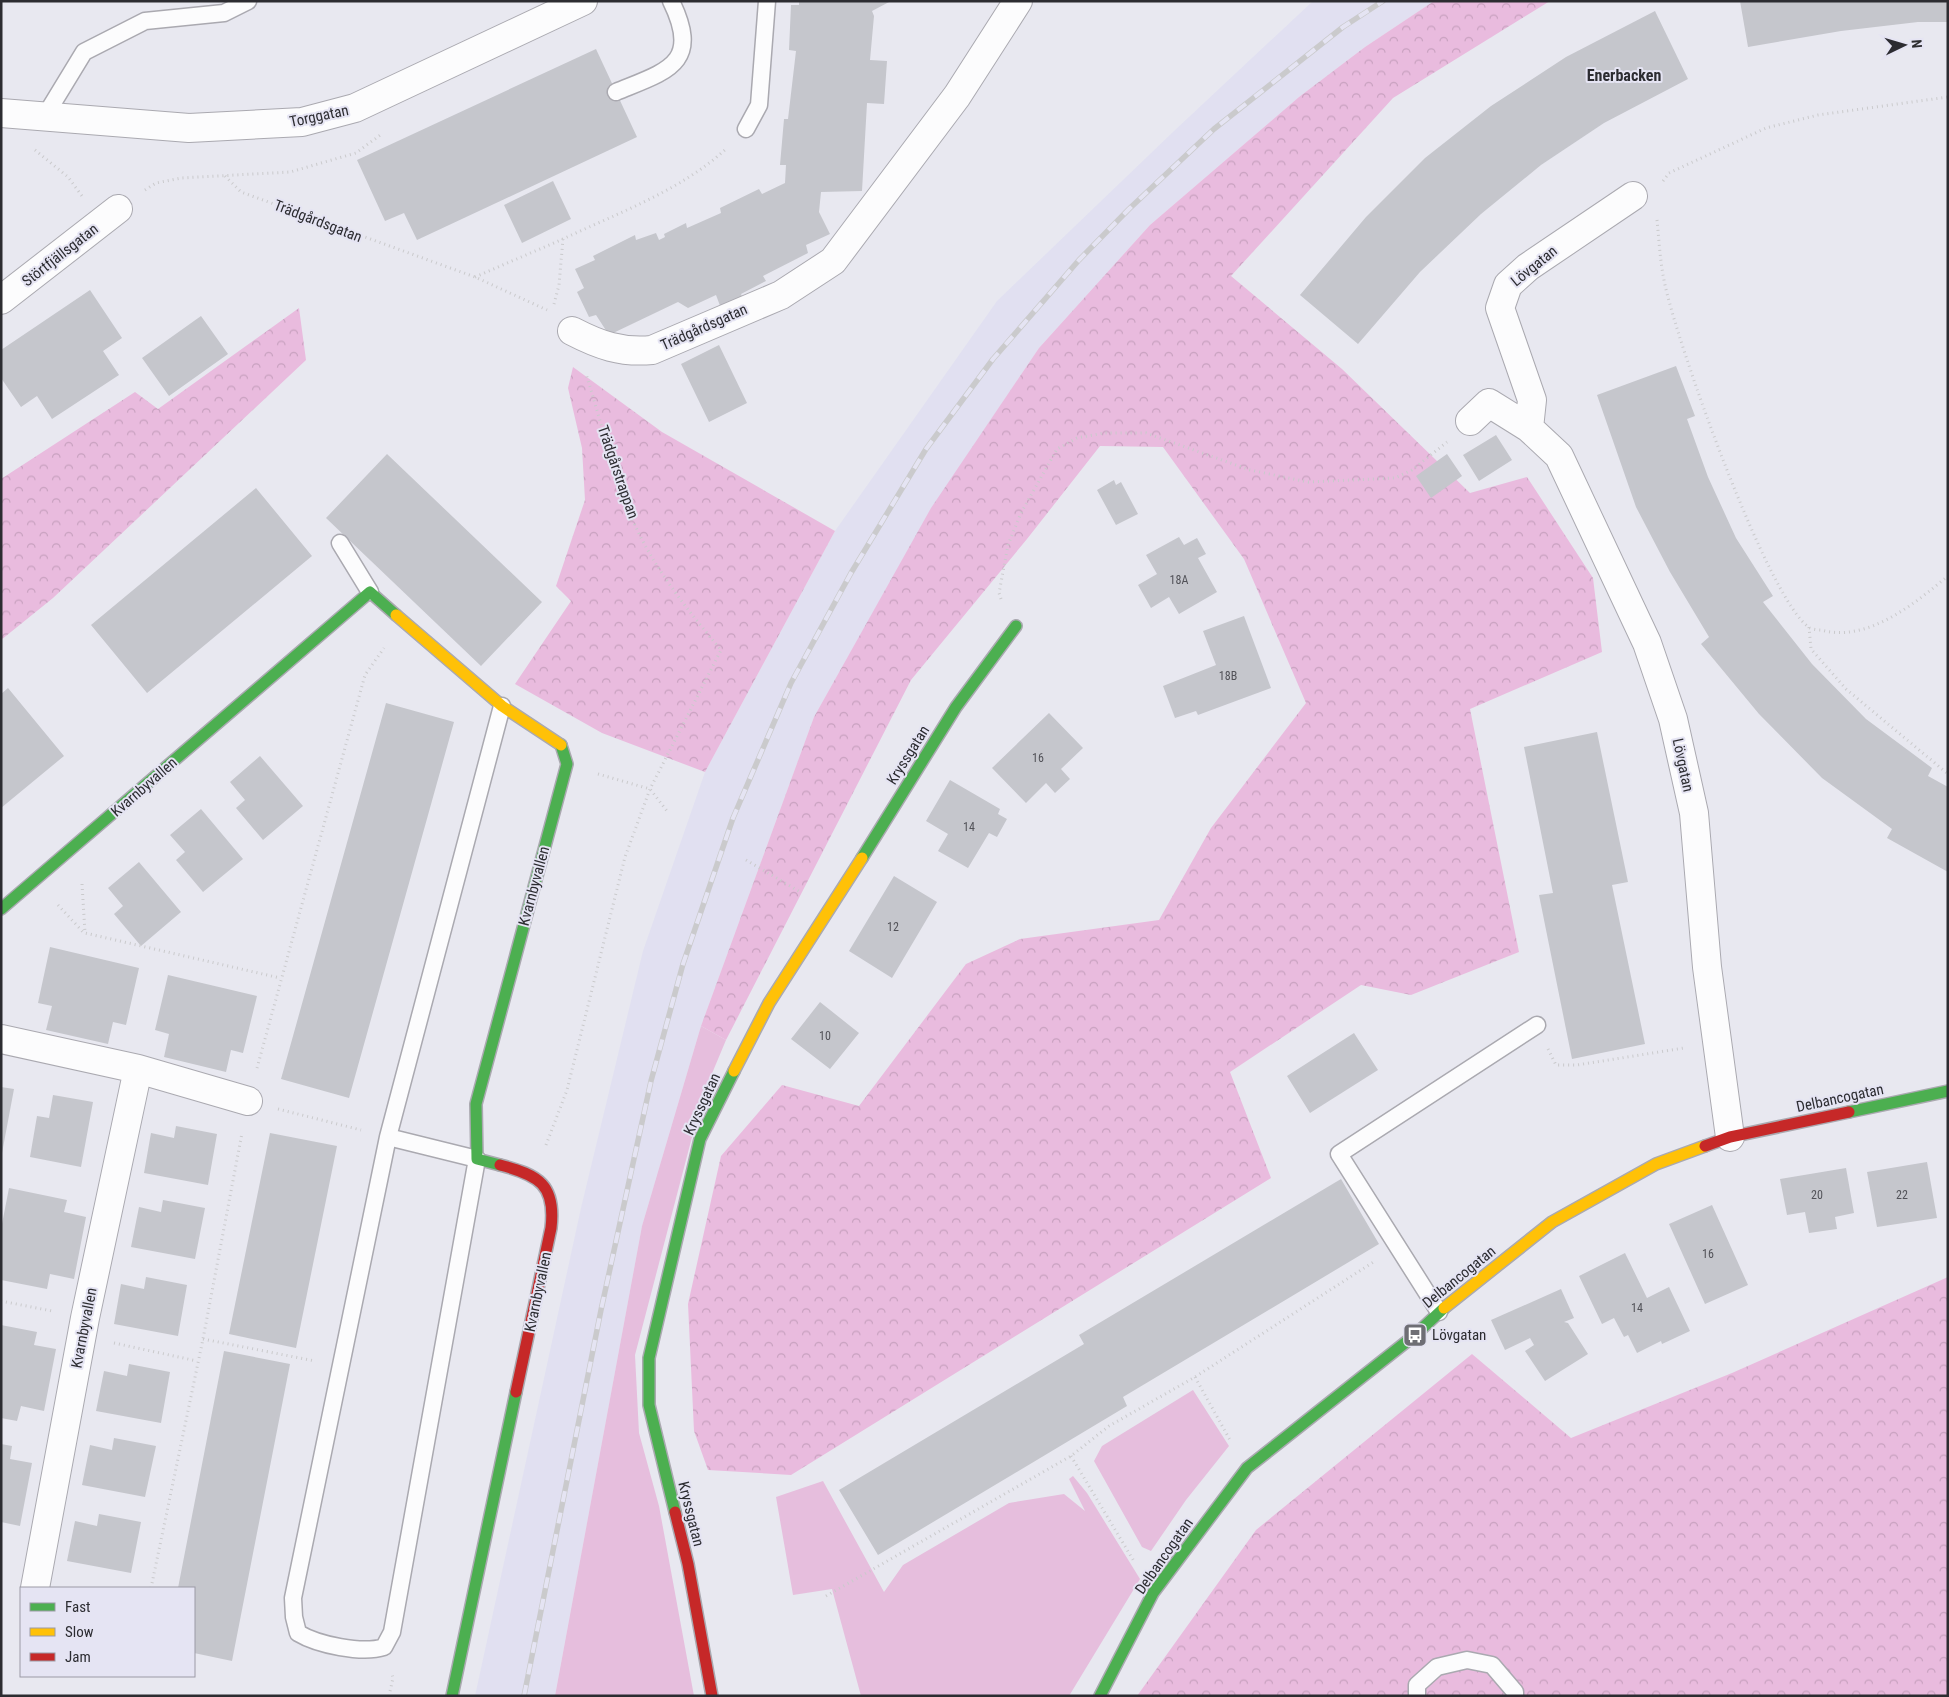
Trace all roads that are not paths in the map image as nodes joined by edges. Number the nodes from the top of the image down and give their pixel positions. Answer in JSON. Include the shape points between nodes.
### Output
{"nodes":[{"id":1,"x":248,"y":1,"type":"edge"},
{"id":2,"x":583,"y":1,"type":"edge"},
{"id":3,"x":671,"y":1,"type":"edge"},
{"id":4,"x":766,"y":1,"type":"edge"},
{"id":5,"x":1018,"y":1,"type":"edge"},
{"id":6,"x":616,"y":92,"type":"dead end"},
{"id":7,"x":1,"y":113,"type":"edge"},
{"id":8,"x":45,"y":116,"type":"junction"},
{"id":9,"x":746,"y":129,"type":"road end"},
{"id":10,"x":1633,"y":196,"type":"dead end"},
{"id":11,"x":118,"y":209,"type":"road end"},
{"id":12,"x":1,"y":300,"type":"edge"},
{"id":13,"x":572,"y":331,"type":"road end"},
{"id":14,"x":1470,"y":420,"type":"road end"},
{"id":15,"x":1529,"y":428,"type":"junction"},
{"id":16,"x":340,"y":543,"type":"dead end"},
{"id":17,"x":370,"y":592,"type":"junction"},
{"id":18,"x":1016,"y":626,"type":"road end"},
{"id":19,"x":502,"y":706,"type":"junction"},
{"id":20,"x":1,"y":909,"type":"edge"},
{"id":21,"x":1537,"y":1025,"type":"road end"},
{"id":22,"x":1,"y":1039,"type":"edge"},
{"id":23,"x":138,"y":1069,"type":"junction"},
{"id":24,"x":1948,"y":1091,"type":"edge"},
{"id":25,"x":248,"y":1102,"type":"road end"},
{"id":26,"x":388,"y":1137,"type":"junction"},
{"id":27,"x":1730,"y":1137,"type":"junction"},
{"id":28,"x":477,"y":1159,"type":"junction"},
{"id":29,"x":1439,"y":1312,"type":"junction"},
{"id":30,"x":35,"y":1587,"type":"edge"},
{"id":31,"x":452,"y":1696,"type":"edge"},
{"id":32,"x":712,"y":1696,"type":"edge"},
{"id":33,"x":1100,"y":1696,"type":"edge"},
{"id":34,"x":1417,"y":1696,"type":"edge"},
{"id":35,"x":1515,"y":1696,"type":"edge"}],
"edges":[{"from":1,"to":8,"type":"lane","via":[[224,12],[146,21],[84,52]]},
{"from":2,"to":8,"type":"street","name":"Torggatan","via":[[355,108],[302,122],[189,128]]},
{"from":3,"to":6,"type":"lane","via":[[682,28],[680,58],[670,68]]},
{"from":4,"to":9,"type":"lane","via":[[759,104]]},
{"from":5,"to":13,"type":"street","name":"Trädgårdsgatan","via":[[951,104],[833,261],[818,273],[781,295],[652,350],[630,352],[593,342]]},
{"from":7,"to":8,"type":"street","name":"Torggatan"},
{"from":10,"to":15,"type":"street","name":"Lövgatan","via":[[1528,267],[1508,285],[1500,308],[1532,400]]},
{"from":11,"to":12,"type":"street","name":"Störtfjällsgatan"},
{"from":14,"to":15,"type":"street","name":"Lövgatan","via":[[1489,403]]},
{"from":15,"to":27,"type":"street","name":"Lövgatan","via":[[1559,456],[1648,643],[1673,719],[1694,813],[1707,966]]},
{"from":16,"to":17,"type":"lane"},
{"from":17,"to":19,"type":"street"},
{"from":17,"to":20,"type":"street","name":"Kvarnbyvallen"},
{"from":18,"to":32,"type":"street","name":"Kryssgatan","via":[[956,706],[769,1003],[700,1140],[649,1358],[649,1405],[688,1564]]},
{"from":19,"to":26,"type":"lane"},
{"from":19,"to":28,"type":"street","name":"Kvarnbyvallen","via":[[560,744],[567,764],[476,1104]]},
{"from":21,"to":29,"type":"lane","via":[[1339,1154]]},
{"from":22,"to":23,"type":"street"},
{"from":23,"to":25,"type":"street"},
{"from":23,"to":30,"type":"street","name":"Kvarnbyvallen","via":[[83,1327]]},
{"from":24,"to":27,"type":"street","name":"Delbancogatan"},
{"from":26,"to":28,"type":"lane"},
{"from":26,"to":28,"type":"lane","via":[[293,1598],[298,1633],[310,1640],[375,1650],[384,1647],[392,1632]]},
{"from":27,"to":29,"type":"street","name":"Delbancogatan","via":[[1656,1164],[1552,1222]]},
{"from":28,"to":31,"type":"street","name":"Kvarnbyvallen","via":[[535,1176],[546,1186],[552,1198],[551,1228]]},
{"from":29,"to":33,"type":"street","name":"Delbancogatan","via":[[1415,1336],[1247,1468],[1153,1593]]},
{"from":34,"to":35,"type":"lane","via":[[1417,1685],[1437,1667],[1467,1660],[1492,1665]]}]}
